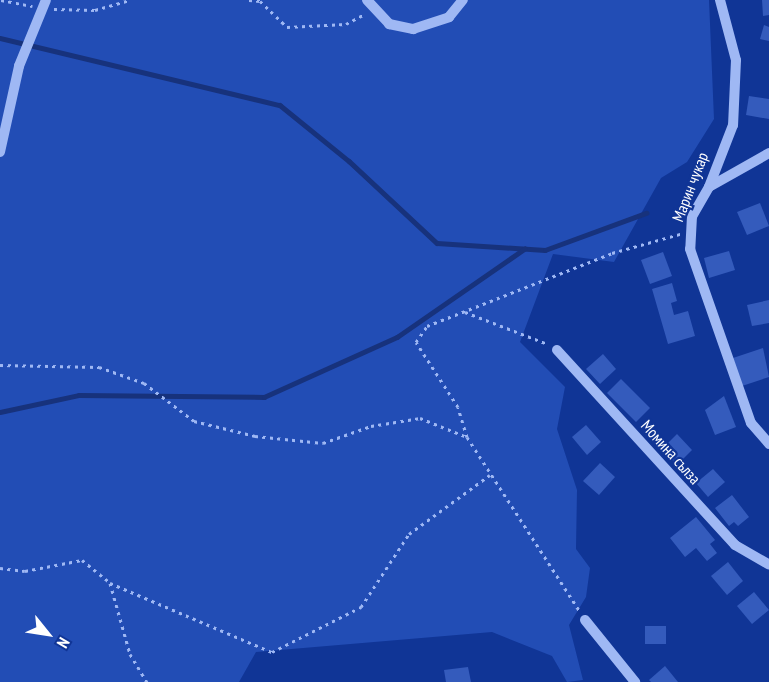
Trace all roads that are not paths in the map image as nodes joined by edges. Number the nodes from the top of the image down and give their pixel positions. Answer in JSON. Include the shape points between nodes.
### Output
{"nodes":[{"id":1,"x":463,"y":0,"type":"edge"},
{"id":2,"x":720,"y":0,"type":"edge"},
{"id":3,"x":43,"y":4,"type":"edge"},
{"id":4,"x":369,"y":5,"type":"edge"},
{"id":5,"x":0,"y":152,"type":"edge"},
{"id":6,"x":769,"y":153,"type":"edge"},
{"id":7,"x":710,"y":187,"type":"junction"},
{"id":8,"x":557,"y":350,"type":"road end"},
{"id":9,"x":769,"y":444,"type":"edge"},
{"id":10,"x":769,"y":565,"type":"edge"},
{"id":11,"x":585,"y":620,"type":"road end"},
{"id":12,"x":635,"y":682,"type":"edge"}],
"edges":[{"from":1,"to":4,"type":"street","via":[[449,17],[413,29],[389,24]]},
{"from":2,"to":7,"type":"street","name":"Марин чукар","via":[[736,60],[733,125]]},
{"from":3,"to":5,"type":"street","via":[[24,53]]},
{"from":6,"to":7,"type":"street"},
{"from":7,"to":9,"type":"street","name":"Марин чукар","via":[[688,232],[690,249],[751,423]]},
{"from":8,"to":10,"type":"street","name":"Момина сълза","via":[[735,545]]},
{"from":11,"to":12,"type":"street"}]}
